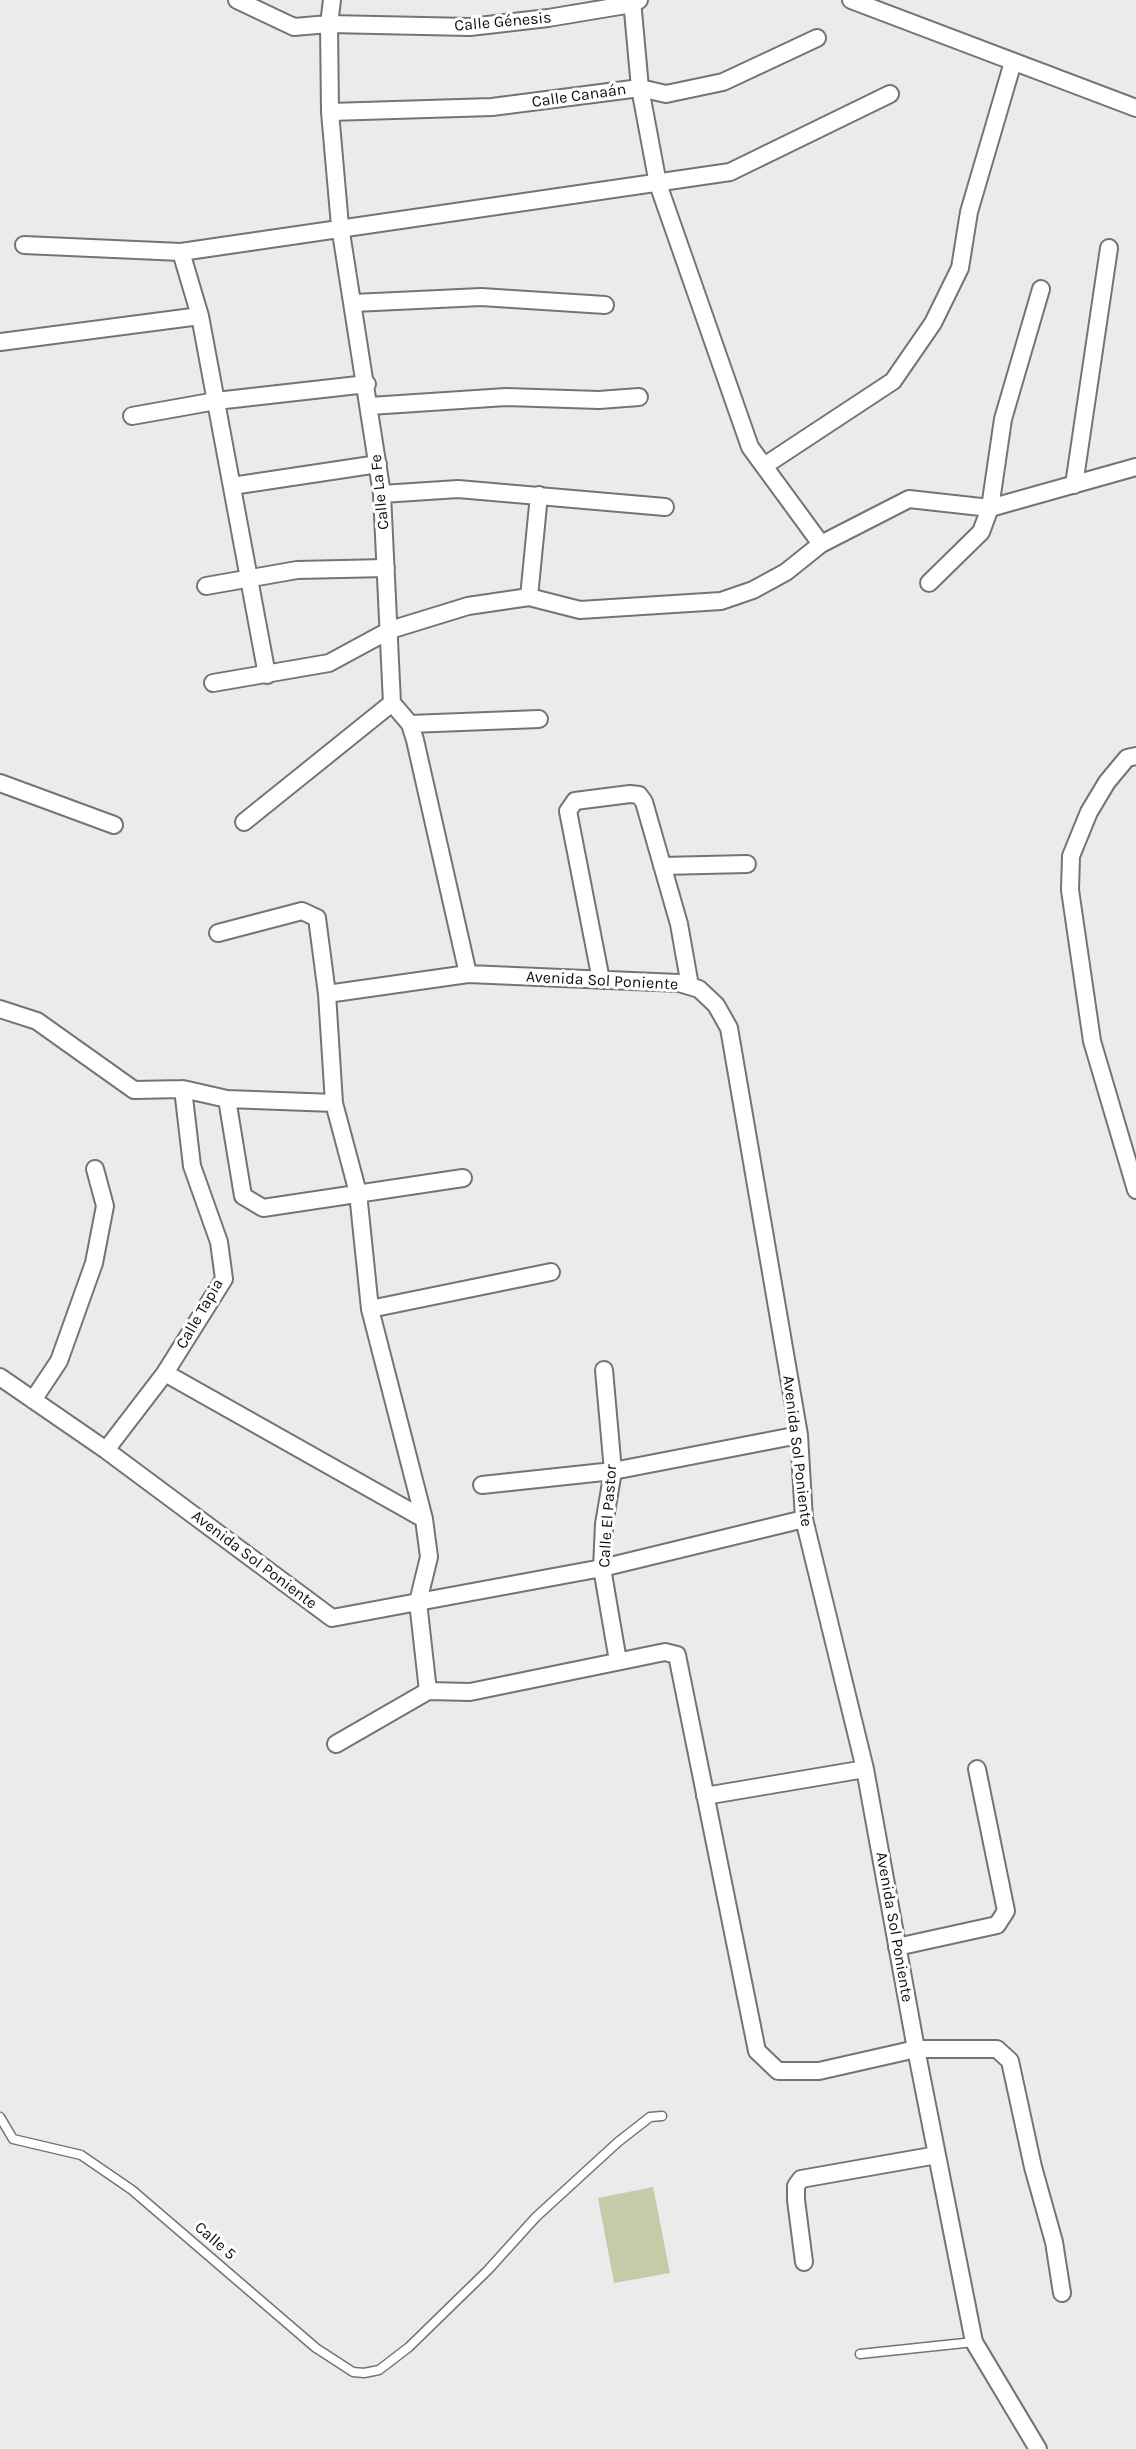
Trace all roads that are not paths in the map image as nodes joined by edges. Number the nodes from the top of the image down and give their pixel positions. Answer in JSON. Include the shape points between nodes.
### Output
{"nodes":[{"id":1,"x":237,"y":0,"type":"edge"},
{"id":2,"x":332,"y":0,"type":"edge"},
{"id":3,"x":851,"y":0,"type":"edge"},
{"id":4,"x":634,"y":1,"type":"edge"},
{"id":5,"x":329,"y":24,"type":"junction"},
{"id":6,"x":817,"y":38,"type":"dead end"},
{"id":7,"x":1013,"y":62,"type":"junction"},
{"id":8,"x":640,"y":88,"type":"junction"},
{"id":9,"x":891,"y":94,"type":"dead end"},
{"id":10,"x":1136,"y":108,"type":"edge"},
{"id":11,"x":330,"y":112,"type":"junction"},
{"id":12,"x":658,"y":183,"type":"junction"},
{"id":13,"x":340,"y":226,"type":"junction"},
{"id":14,"x":24,"y":245,"type":"dead end"},
{"id":15,"x":1109,"y":248,"type":"dead end"},
{"id":16,"x":181,"y":252,"type":"junction"},
{"id":17,"x":1041,"y":289,"type":"dead end"},
{"id":18,"x":354,"y":303,"type":"junction"},
{"id":19,"x":605,"y":305,"type":"dead end"},
{"id":20,"x":200,"y":316,"type":"junction"},
{"id":21,"x":0,"y":342,"type":"edge"},
{"id":22,"x":367,"y":384,"type":"junction"},
{"id":23,"x":639,"y":397,"type":"dead end"},
{"id":24,"x":216,"y":401,"type":"junction"},
{"id":25,"x":370,"y":406,"type":"junction"},
{"id":26,"x":132,"y":416,"type":"dead end"},
{"id":27,"x":378,"y":464,"type":"junction"},
{"id":28,"x":764,"y":466,"type":"junction"},
{"id":29,"x":1136,"y":467,"type":"edge"},
{"id":30,"x":1074,"y":485,"type":"junction"},
{"id":31,"x":232,"y":486,"type":"junction"},
{"id":32,"x":382,"y":494,"type":"junction"},
{"id":33,"x":538,"y":495,"type":"junction"},
{"id":34,"x":665,"y":507,"type":"dead end"},
{"id":35,"x":990,"y":508,"type":"junction"},
{"id":36,"x":821,"y":544,"type":"junction"},
{"id":37,"x":386,"y":568,"type":"junction"},
{"id":38,"x":249,"y":579,"type":"junction"},
{"id":39,"x":929,"y":583,"type":"dead end"},
{"id":40,"x":206,"y":586,"type":"dead end"},
{"id":41,"x":529,"y":597,"type":"junction"},
{"id":42,"x":390,"y":630,"type":"junction"},
{"id":43,"x":267,"y":675,"type":"junction"},
{"id":44,"x":213,"y":683,"type":"dead end"},
{"id":45,"x":392,"y":703,"type":"junction"},
{"id":46,"x":539,"y":719,"type":"dead end"},
{"id":47,"x":410,"y":724,"type":"junction"},
{"id":48,"x":1136,"y":756,"type":"edge"},
{"id":49,"x":0,"y":783,"type":"edge"},
{"id":50,"x":244,"y":822,"type":"dead end"},
{"id":51,"x":114,"y":825,"type":"dead end"},
{"id":52,"x":747,"y":864,"type":"dead end"},
{"id":53,"x":662,"y":866,"type":"junction"},
{"id":54,"x":218,"y":933,"type":"dead end"},
{"id":55,"x":468,"y":974,"type":"junction"},
{"id":56,"x":601,"y":980,"type":"junction"},
{"id":57,"x":690,"y":986,"type":"junction"},
{"id":58,"x":327,"y":994,"type":"junction"},
{"id":59,"x":0,"y":1009,"type":"edge"},
{"id":60,"x":183,"y":1089,"type":"junction"},
{"id":61,"x":227,"y":1099,"type":"junction"},
{"id":62,"x":334,"y":1103,"type":"junction"},
{"id":63,"x":95,"y":1169,"type":"dead end"},
{"id":64,"x":463,"y":1178,"type":"dead end"},
{"id":65,"x":1136,"y":1190,"type":"edge"},
{"id":66,"x":358,"y":1193,"type":"junction"},
{"id":67,"x":551,"y":1272,"type":"dead end"},
{"id":68,"x":370,"y":1309,"type":"junction"},
{"id":69,"x":604,"y":1370,"type":"dead end"},
{"id":70,"x":165,"y":1373,"type":"junction"},
{"id":71,"x":0,"y":1377,"type":"edge"},
{"id":72,"x":33,"y":1400,"type":"junction"},
{"id":73,"x":799,"y":1435,"type":"junction"},
{"id":74,"x":106,"y":1450,"type":"junction"},
{"id":75,"x":613,"y":1472,"type":"junction"},
{"id":76,"x":482,"y":1485,"type":"dead end"},
{"id":77,"x":424,"y":1519,"type":"junction"},
{"id":78,"x":804,"y":1519,"type":"junction"},
{"id":79,"x":602,"y":1568,"type":"junction"},
{"id":80,"x":418,"y":1602,"type":"junction"},
{"id":81,"x":618,"y":1661,"type":"junction"},
{"id":82,"x":428,"y":1692,"type":"junction"},
{"id":83,"x":336,"y":1744,"type":"dead end"},
{"id":84,"x":977,"y":1768,"type":"dead end"},
{"id":85,"x":865,"y":1769,"type":"junction"},
{"id":86,"x":705,"y":1796,"type":"junction"},
{"id":87,"x":897,"y":1947,"type":"junction"},
{"id":88,"x":916,"y":2049,"type":"junction"},
{"id":89,"x":662,"y":2116,"type":"dead end"},
{"id":90,"x":0,"y":2117,"type":"edge"},
{"id":91,"x":937,"y":2156,"type":"junction"},
{"id":92,"x":804,"y":2262,"type":"dead end"},
{"id":93,"x":1062,"y":2293,"type":"dead end"},
{"id":94,"x":974,"y":2342,"type":"junction"},
{"id":95,"x":860,"y":2354,"type":"dead end"},
{"id":96,"x":1038,"y":2449,"type":"edge"}],
"edges":[{"from":1,"to":5,"type":"street","name":"Calle Génesis","via":[[294,27]]},
{"from":2,"to":5,"type":"street","name":"Calle La Fe"},
{"from":3,"to":7,"type":"street"},
{"from":4,"to":5,"type":"street","name":"Calle Génesis","via":[[549,18],[470,27]]},
{"from":4,"to":8,"type":"street"},
{"from":5,"to":11,"type":"street","name":"Calle La Fe"},
{"from":6,"to":8,"type":"street","name":"Calle Canaán","via":[[723,82],[666,94]]},
{"from":7,"to":10,"type":"street"},
{"from":7,"to":28,"type":"street","via":[[969,212],[960,268],[933,323],[892,381]]},
{"from":8,"to":11,"type":"street","name":"Calle Canaán","via":[[492,107]]},
{"from":8,"to":12,"type":"street"},
{"from":9,"to":12,"type":"street","via":[[730,172]]},
{"from":11,"to":13,"type":"street","name":"Calle La Fe"},
{"from":12,"to":13,"type":"street"},
{"from":12,"to":28,"type":"street","via":[[750,447]]},
{"from":13,"to":16,"type":"street"},
{"from":13,"to":18,"type":"street","name":"Calle La Fe"},
{"from":14,"to":16,"type":"street"},
{"from":15,"to":30,"type":"street"},
{"from":16,"to":20,"type":"street"},
{"from":17,"to":35,"type":"street","via":[[1003,419]]},
{"from":18,"to":19,"type":"street","via":[[481,297]]},
{"from":18,"to":22,"type":"street","name":"Calle La Fe"},
{"from":20,"to":21,"type":"street"},
{"from":20,"to":24,"type":"street"},
{"from":22,"to":24,"type":"street"},
{"from":22,"to":25,"type":"street","name":"Calle La Fe"},
{"from":23,"to":25,"type":"street","via":[[506,397]]},
{"from":24,"to":26,"type":"street"},
{"from":24,"to":31,"type":"street"},
{"from":25,"to":27,"type":"street","name":"Calle La Fe"},
{"from":27,"to":31,"type":"street"},
{"from":27,"to":32,"type":"street","name":"Calle La Fe"},
{"from":28,"to":36,"type":"street"},
{"from":29,"to":30,"type":"street"},
{"from":30,"to":35,"type":"street"},
{"from":31,"to":38,"type":"street"},
{"from":32,"to":33,"type":"street","via":[[458,489]]},
{"from":32,"to":37,"type":"street","name":"Calle La Fe"},
{"from":33,"to":34,"type":"street"},
{"from":33,"to":41,"type":"street"},
{"from":35,"to":36,"type":"street","via":[[909,499]]},
{"from":35,"to":39,"type":"street","via":[[981,532]]},
{"from":36,"to":41,"type":"street","via":[[786,572],[722,601],[580,610]]},
{"from":37,"to":38,"type":"street","via":[[297,570]]},
{"from":37,"to":42,"type":"street","name":"Calle La Fe"},
{"from":38,"to":40,"type":"street"},
{"from":38,"to":43,"type":"street"},
{"from":41,"to":42,"type":"street","via":[[468,606]]},
{"from":42,"to":43,"type":"street","via":[[329,663]]},
{"from":42,"to":45,"type":"street","name":"Calle La Fe"},
{"from":43,"to":44,"type":"street"},
{"from":45,"to":47,"type":"street"},
{"from":45,"to":50,"type":"street"},
{"from":46,"to":47,"type":"street"},
{"from":47,"to":55,"type":"street"},
{"from":48,"to":65,"type":"street","via":[[1127,758],[1089,812],[1071,856],[1070,890],[1092,1041]]},
{"from":49,"to":51,"type":"street"},
{"from":52,"to":53,"type":"street"},
{"from":53,"to":56,"type":"street","via":[[639,795],[570,804],[568,811]]},
{"from":53,"to":57,"type":"street"},
{"from":54,"to":58,"type":"street","via":[[302,911],[317,918]]},
{"from":55,"to":56,"type":"street","name":"Avenida Sol Poniente"},
{"from":55,"to":58,"type":"street","name":"Avenida Sol Poniente"},
{"from":56,"to":57,"type":"street","name":"Avenida Sol Poniente"},
{"from":57,"to":73,"type":"street","name":"Avenida Sol Poniente","via":[[716,1005],[729,1028]]},
{"from":58,"to":62,"type":"street"},
{"from":59,"to":60,"type":"street","via":[[37,1021],[134,1090]]},
{"from":60,"to":61,"type":"street"},
{"from":60,"to":70,"type":"street","name":"Calle Tapia","via":[[192,1166],[219,1242],[224,1279]]},
{"from":61,"to":62,"type":"street"},
{"from":61,"to":66,"type":"street","via":[[243,1196],[263,1208]]},
{"from":62,"to":66,"type":"street"},
{"from":63,"to":72,"type":"street","via":[[105,1206],[94,1263],[59,1361]]},
{"from":64,"to":66,"type":"street"},
{"from":66,"to":68,"type":"street"},
{"from":67,"to":68,"type":"street"},
{"from":68,"to":77,"type":"street"},
{"from":69,"to":75,"type":"street","name":"Calle El Pastor"},
{"from":70,"to":74,"type":"street","name":"Calle Tapia"},
{"from":70,"to":77,"type":"street"},
{"from":71,"to":72,"type":"street","name":"Avenida Sol Poniente"},
{"from":72,"to":74,"type":"street","name":"Avenida Sol Poniente"},
{"from":73,"to":75,"type":"street"},
{"from":73,"to":78,"type":"street","name":"Avenida Sol Poniente"},
{"from":74,"to":80,"type":"street","name":"Avenida Sol Poniente","via":[[332,1618]]},
{"from":75,"to":76,"type":"street"},
{"from":75,"to":79,"type":"street","name":"Calle El Pastor","via":[[604,1524]]},
{"from":77,"to":80,"type":"street","via":[[429,1557]]},
{"from":78,"to":79,"type":"street","name":"Avenida Sol Poniente"},
{"from":78,"to":85,"type":"street","name":"Avenida Sol Poniente"},
{"from":79,"to":80,"type":"street","name":"Avenida Sol Poniente"},
{"from":79,"to":81,"type":"street","name":"Calle El Pastor"},
{"from":80,"to":82,"type":"street"},
{"from":81,"to":82,"type":"street","via":[[470,1692]]},
{"from":81,"to":86,"type":"street","via":[[665,1652],[677,1655]]},
{"from":82,"to":83,"type":"street"},
{"from":84,"to":87,"type":"street","via":[[1006,1911],[997,1924]]},
{"from":85,"to":86,"type":"street"},
{"from":85,"to":87,"type":"street","name":"Avenida Sol Poniente"},
{"from":86,"to":88,"type":"street","via":[[757,2051],[778,2071],[819,2071]]},
{"from":87,"to":88,"type":"street","name":"Avenida Sol Poniente"},
{"from":88,"to":91,"type":"street","name":"Avenida Sol Poniente"},
{"from":88,"to":93,"type":"street","via":[[997,2049],[1010,2061],[1054,2242]]},
{"from":89,"to":90,"type":"lane","name":"Calle 5","via":[[650,2117],[618,2142],[536,2217],[409,2347],[380,2370],[353,2372],[316,2348],[132,2190],[81,2155],[13,2139]]},
{"from":91,"to":92,"type":"street","via":[[801,2180],[796,2186],[796,2200]]},
{"from":91,"to":94,"type":"street","name":"Avenida Sol Poniente"},
{"from":94,"to":95,"type":"lane"},
{"from":94,"to":96,"type":"street","name":"Avenida Sol Poniente"}]}
